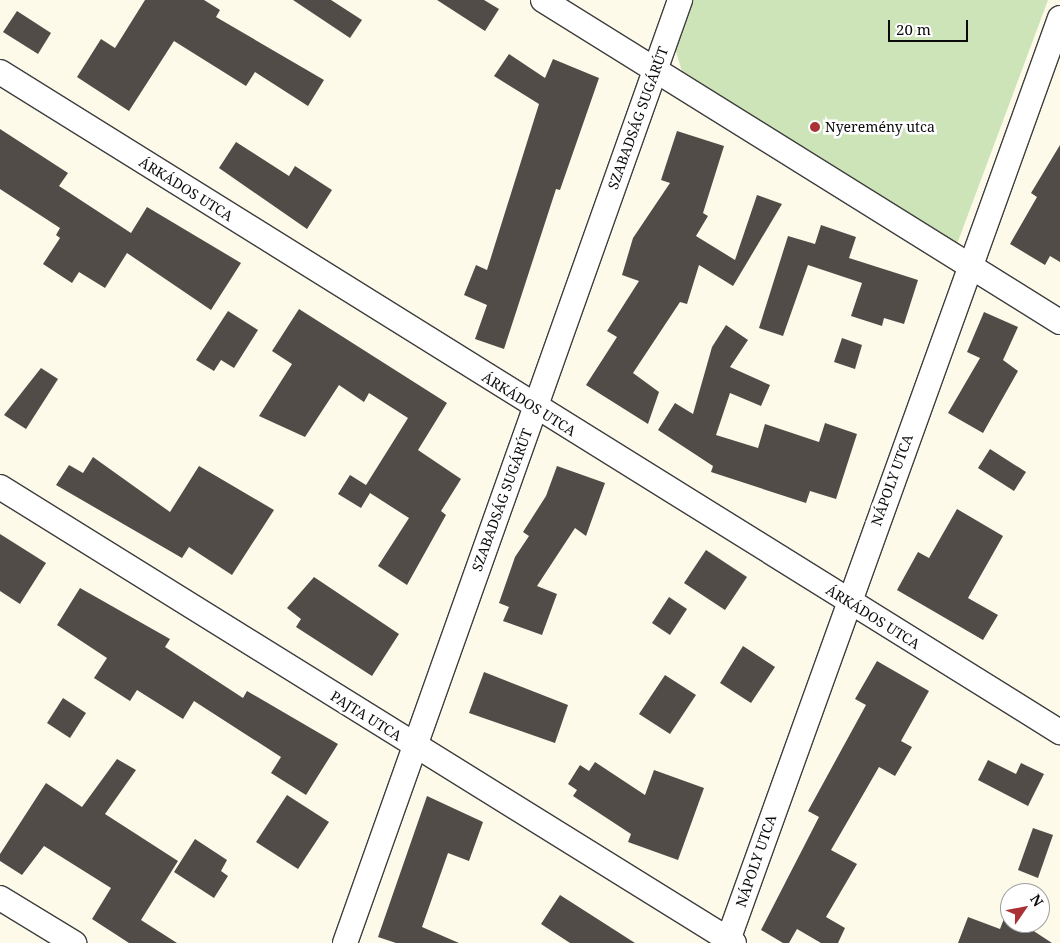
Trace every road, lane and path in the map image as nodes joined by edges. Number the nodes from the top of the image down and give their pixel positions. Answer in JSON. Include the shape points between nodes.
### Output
{"nodes":[{"id":1,"x":543,"y":0,"type":"edge"},
{"id":2,"x":680,"y":0,"type":"edge"},
{"id":3,"x":1060,"y":18,"type":"edge"},
{"id":4,"x":656,"y":70,"type":"junction"},
{"id":5,"x":0,"y":72,"type":"edge"},
{"id":6,"x":971,"y":268,"type":"junction"},
{"id":7,"x":1060,"y":322,"type":"edge"},
{"id":8,"x":535,"y":408,"type":"junction"},
{"id":9,"x":0,"y":486,"type":"edge"},
{"id":10,"x":847,"y":601,"type":"junction"},
{"id":11,"x":1060,"y":732,"type":"edge"},
{"id":12,"x":414,"y":746,"type":"junction"},
{"id":13,"x":0,"y":898,"type":"edge"},
{"id":14,"x":730,"y":942,"type":"edge"},
{"id":15,"x":74,"y":943,"type":"edge"},
{"id":16,"x":345,"y":943,"type":"edge"}],
"edges":[{"from":1,"to":4,"type":"street"},
{"from":2,"to":4,"type":"street","name":"SZABADSÁG SUGÁRÚT"},
{"from":3,"to":6,"type":"street","name":"NÁPOLY UTCA"},
{"from":4,"to":6,"type":"street"},
{"from":4,"to":8,"type":"street","name":"SZABADSÁG SUGÁRÚT"},
{"from":5,"to":8,"type":"street","name":"ÁRKÁDOS UTCA"},
{"from":6,"to":7,"type":"street"},
{"from":6,"to":10,"type":"street","name":"NÁPOLY UTCA"},
{"from":8,"to":10,"type":"street","name":"ÁRKÁDOS UTCA"},
{"from":8,"to":12,"type":"street","name":"SZABADSÁG SUGÁRÚT"},
{"from":9,"to":12,"type":"street","name":"PAJTA UTCA"},
{"from":10,"to":11,"type":"street","name":"ÁRKÁDOS UTCA"},
{"from":10,"to":14,"type":"street","name":"NÁPOLY UTCA"},
{"from":12,"to":14,"type":"street","name":"PAJTA UTCA"},
{"from":12,"to":16,"type":"street","name":"SZABADSÁG SUGÁRÚT"},
{"from":13,"to":15,"type":"street"}]}
